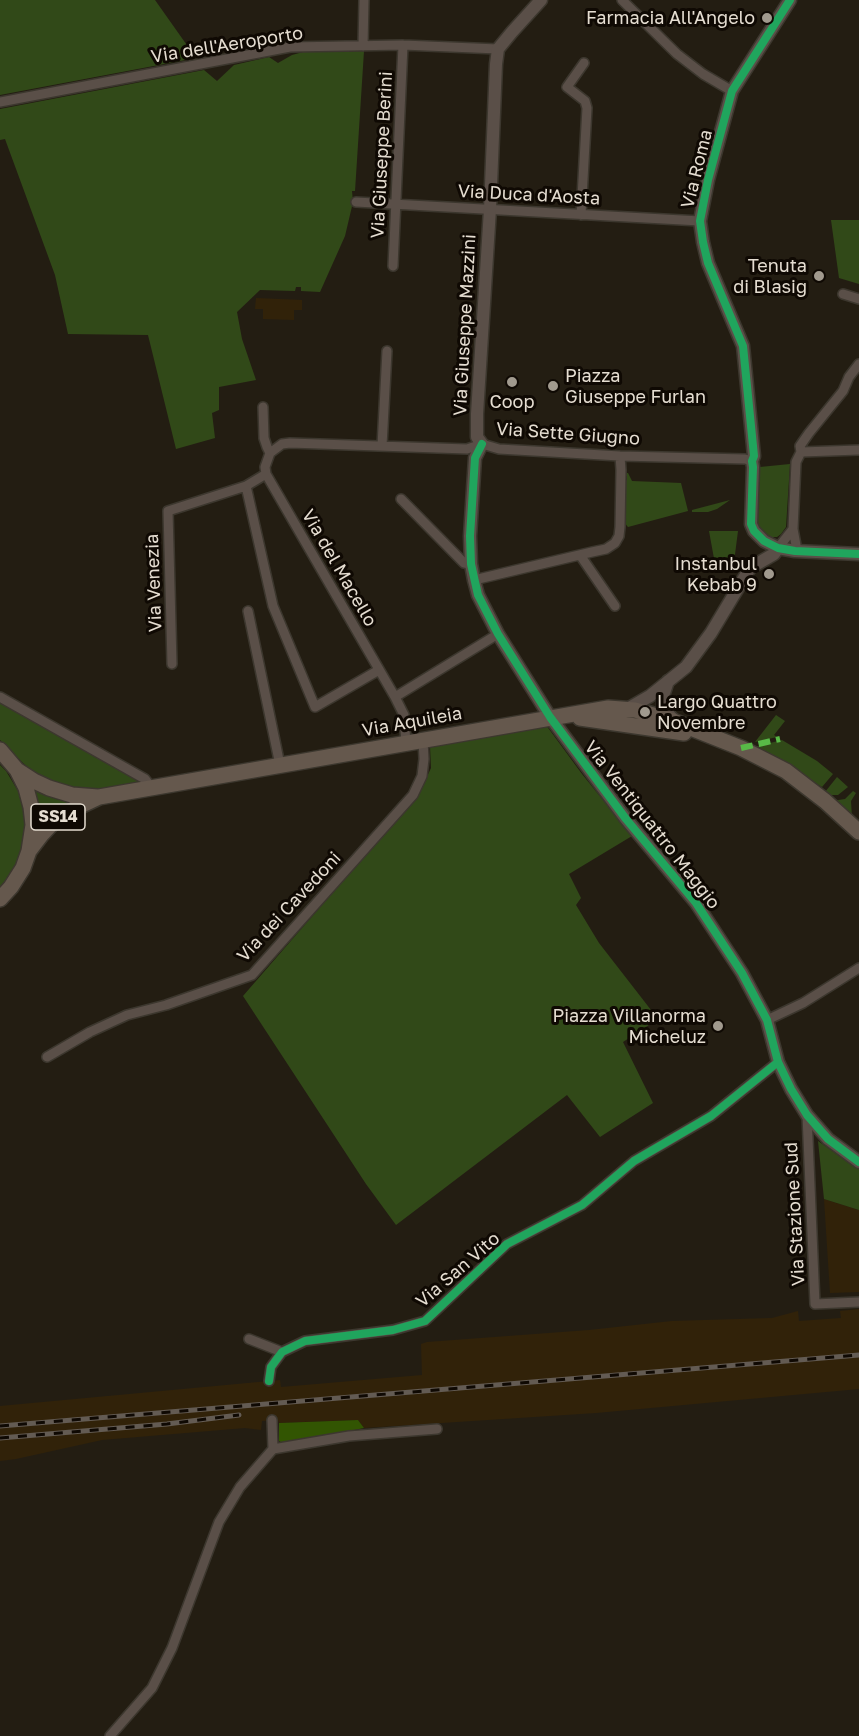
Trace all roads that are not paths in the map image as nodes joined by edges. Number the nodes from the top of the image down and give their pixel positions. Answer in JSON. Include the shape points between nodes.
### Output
{"nodes":[{"id":1,"x":364,"y":0,"type":"edge"},
{"id":2,"x":541,"y":0,"type":"edge"},
{"id":3,"x":621,"y":0,"type":"edge"},
{"id":4,"x":790,"y":0,"type":"edge"},
{"id":5,"x":403,"y":45,"type":"junction"},
{"id":6,"x":363,"y":46,"type":"junction"},
{"id":7,"x":498,"y":50,"type":"junction"},
{"id":8,"x":584,"y":63,"type":"dead end"},
{"id":9,"x":732,"y":91,"type":"junction"},
{"id":10,"x":0,"y":102,"type":"edge"},
{"id":11,"x":356,"y":202,"type":"dead end"},
{"id":12,"x":396,"y":204,"type":"junction"},
{"id":13,"x":489,"y":209,"type":"junction"},
{"id":14,"x":581,"y":215,"type":"junction"},
{"id":15,"x":700,"y":221,"type":"junction"},
{"id":16,"x":393,"y":266,"type":"dead end"},
{"id":17,"x":843,"y":294,"type":"dead end"},
{"id":18,"x":859,"y":299,"type":"edge"},
{"id":19,"x":387,"y":351,"type":"dead end"},
{"id":20,"x":859,"y":364,"type":"edge"},
{"id":21,"x":263,"y":407,"type":"dead end"},
{"id":22,"x":482,"y":444,"type":"junction"},
{"id":23,"x":382,"y":446,"type":"junction"},
{"id":24,"x":859,"y":450,"type":"edge"},
{"id":25,"x":801,"y":452,"type":"junction"},
{"id":26,"x":270,"y":453,"type":"junction"},
{"id":27,"x":620,"y":456,"type":"junction"},
{"id":28,"x":752,"y":461,"type":"junction"},
{"id":29,"x":266,"y":474,"type":"junction"},
{"id":30,"x":246,"y":486,"type":"junction"},
{"id":31,"x":401,"y":499,"type":"dead end"},
{"id":32,"x":793,"y":529,"type":"junction"},
{"id":33,"x":778,"y":548,"type":"junction"},
{"id":34,"x":795,"y":551,"type":"junction"},
{"id":35,"x":859,"y":554,"type":"edge"},
{"id":36,"x":580,"y":555,"type":"junction"},
{"id":37,"x":471,"y":564,"type":"junction"},
{"id":38,"x":474,"y":580,"type":"junction"},
{"id":39,"x":615,"y":606,"type":"dead end"},
{"id":40,"x":248,"y":611,"type":"dead end"},
{"id":41,"x":498,"y":634,"type":"junction"},
{"id":42,"x":172,"y":664,"type":"dead end"},
{"id":43,"x":379,"y":670,"type":"junction"},
{"id":44,"x":668,"y":681,"type":"junction"},
{"id":45,"x":0,"y":697,"type":"edge"},
{"id":46,"x":395,"y":697,"type":"junction"},
{"id":47,"x":628,"y":709,"type":"junction"},
{"id":48,"x":550,"y":717,"type":"junction"},
{"id":49,"x":579,"y":718,"type":"junction"},
{"id":50,"x":676,"y":722,"type":"junction"},
{"id":51,"x":423,"y":740,"type":"junction"},
{"id":52,"x":406,"y":743,"type":"junction"},
{"id":53,"x":738,"y":747,"type":"junction"},
{"id":54,"x":0,"y":750,"type":"edge"},
{"id":55,"x":280,"y":765,"type":"junction"},
{"id":56,"x":17,"y":770,"type":"junction"},
{"id":57,"x":151,"y":787,"type":"junction"},
{"id":58,"x":99,"y":797,"type":"junction"},
{"id":59,"x":859,"y":832,"type":"edge"},
{"id":60,"x":29,"y":851,"type":"junction"},
{"id":61,"x":0,"y":899,"type":"edge"},
{"id":62,"x":859,"y":968,"type":"edge"},
{"id":63,"x":767,"y":1020,"type":"junction"},
{"id":64,"x":47,"y":1057,"type":"dead end"},
{"id":65,"x":778,"y":1062,"type":"junction"},
{"id":66,"x":807,"y":1115,"type":"junction"},
{"id":67,"x":859,"y":1162,"type":"edge"},
{"id":68,"x":859,"y":1302,"type":"edge"},
{"id":69,"x":249,"y":1339,"type":"dead end"},
{"id":70,"x":282,"y":1352,"type":"junction"},
{"id":71,"x":270,"y":1381,"type":"dead end"},
{"id":72,"x":272,"y":1420,"type":"dead end"},
{"id":73,"x":437,"y":1429,"type":"dead end"},
{"id":74,"x":273,"y":1449,"type":"junction"},
{"id":75,"x":110,"y":1736,"type":"edge"}],
"edges":[{"from":1,"to":6,"type":"street"},
{"from":2,"to":7,"type":"street"},
{"from":3,"to":9,"type":"street","via":[[677,54]]},
{"from":4,"to":9,"type":"street","name":"Via Roma"},
{"from":5,"to":6,"type":"street","name":"Via dell'Aeroporto"},
{"from":5,"to":7,"type":"street","name":"Via dell'Aeroporto"},
{"from":5,"to":12,"type":"street","name":"Via Giuseppe Berini"},
{"from":6,"to":10,"type":"street","name":"Via dell'Aeroporto","via":[[290,47]]},
{"from":7,"to":13,"type":"street","name":"Via Giuseppe Mazzini"},
{"from":8,"to":14,"type":"street","via":[[567,87],[585,101],[587,108]]},
{"from":9,"to":15,"type":"street","name":"Via Roma"},
{"from":11,"to":12,"type":"street","name":"Via Duca d'Aosta"},
{"from":12,"to":13,"type":"street","name":"Via Duca d'Aosta"},
{"from":12,"to":16,"type":"street","name":"Via Giuseppe Berini"},
{"from":13,"to":14,"type":"street","name":"Via Duca d'Aosta"},
{"from":13,"to":22,"type":"street","name":"Via Giuseppe Mazzini","via":[[477,414],[477,437]]},
{"from":14,"to":15,"type":"street","name":"Via Duca d'Aosta"},
{"from":15,"to":28,"type":"street","name":"Via Roma","via":[[708,263],[743,346]]},
{"from":17,"to":18,"type":"street"},
{"from":19,"to":23,"type":"street"},
{"from":20,"to":25,"type":"street","via":[[843,392],[804,439]]},
{"from":21,"to":26,"type":"street","via":[[264,438]]},
{"from":22,"to":23,"type":"street","name":"Via Sette Giugno","via":[[467,449]]},
{"from":22,"to":27,"type":"street","name":"Via Sette Giugno","via":[[499,449]]},
{"from":22,"to":37,"type":"street","name":"Via Giuseppe Mazzini","via":[[475,458]]},
{"from":23,"to":26,"type":"street","name":"Via Sette Giugno","via":[[290,443]]},
{"from":24,"to":25,"type":"street"},
{"from":25,"to":32,"type":"street","via":[[796,462]]},
{"from":26,"to":29,"type":"street"},
{"from":27,"to":28,"type":"street","name":"Via Sette Giugno"},
{"from":27,"to":36,"type":"street","via":[[618,540],[606,549]]},
{"from":28,"to":33,"type":"street","name":"Via Roma","via":[[751,524],[760,538]]},
{"from":29,"to":30,"type":"street","name":"Via Venezia"},
{"from":29,"to":43,"type":"street","name":"Via del Macello"},
{"from":30,"to":42,"type":"street","name":"Via Venezia","via":[[168,512]]},
{"from":30,"to":43,"type":"street","via":[[273,606],[315,707]]},
{"from":31,"to":37,"type":"street","via":[[464,563]]},
{"from":32,"to":33,"type":"street"},
{"from":32,"to":34,"type":"street"},
{"from":33,"to":34,"type":"street"},
{"from":33,"to":44,"type":"street","via":[[750,568],[711,633],[686,667]]},
{"from":34,"to":35,"type":"street"},
{"from":36,"to":38,"type":"street"},
{"from":36,"to":39,"type":"street"},
{"from":37,"to":38,"type":"street","name":"Via Giuseppe Mazzini"},
{"from":38,"to":41,"type":"street","name":"Via Giuseppe Mazzini"},
{"from":40,"to":55,"type":"street"},
{"from":41,"to":46,"type":"street"},
{"from":41,"to":48,"type":"street","name":"Via Giuseppe Mazzini"},
{"from":43,"to":46,"type":"street","name":"Via del Macello"},
{"from":44,"to":47,"type":"street"},
{"from":44,"to":50,"type":"street","via":[[663,705]]},
{"from":45,"to":57,"type":"street","via":[[145,779]]},
{"from":46,"to":52,"type":"street","name":"Via del Macello","via":[[404,715]]},
{"from":47,"to":48,"type":"main road","via":[[608,708]]},
{"from":47,"to":49,"type":"street"},
{"from":47,"to":50,"type":"main road"},
{"from":48,"to":49,"type":"main road"},
{"from":48,"to":51,"type":"main road","name":"Via Aquileia"},
{"from":48,"to":63,"type":"street","name":"Via Ventiquattro Maggio","via":[[626,819],[696,903],[742,972]]},
{"from":49,"to":53,"type":"main road","via":[[676,731]]},
{"from":50,"to":53,"type":"main road"},
{"from":51,"to":52,"type":"main road","name":"Via Aquileia"},
{"from":51,"to":64,"type":"street","name":"Via dei Cavedoni","via":[[422,776],[413,795],[252,975],[127,1015]]},
{"from":52,"to":55,"type":"main road","name":"Via Aquileia"},
{"from":53,"to":59,"type":"main road","via":[[786,771]]},
{"from":54,"to":56,"type":"main road","number":"SS14"},
{"from":55,"to":57,"type":"main road","name":"Via Aquileia"},
{"from":56,"to":58,"type":"main road","name":"Via Aquileia","number":"SS14","via":[[49,788]]},
{"from":56,"to":60,"type":"main road","number":"SS14","via":[[31,807]]},
{"from":57,"to":58,"type":"main road","name":"Via Aquileia","number":"SS14"},
{"from":58,"to":60,"type":"main road","name":"Via Aquileia","number":"SS14","via":[[59,816]]},
{"from":60,"to":61,"type":"main road","number":"SS14","via":[[23,868]]},
{"from":62,"to":63,"type":"street"},
{"from":63,"to":65,"type":"street","name":"Via Ventiquattro Maggio"},
{"from":65,"to":66,"type":"street","name":"Via Ventiquattro Maggio"},
{"from":65,"to":70,"type":"street","name":"Via San Vito","via":[[711,1116],[634,1161],[582,1205],[507,1244],[425,1320],[393,1330],[305,1341]]},
{"from":66,"to":67,"type":"street","name":"Via Ventiquattro Maggio","via":[[828,1139]]},
{"from":66,"to":68,"type":"street","name":"Via Stazione Sud","via":[[815,1304]]},
{"from":69,"to":70,"type":"street"},
{"from":70,"to":71,"type":"street","via":[[271,1367]]},
{"from":72,"to":74,"type":"street"},
{"from":73,"to":74,"type":"street","via":[[349,1436]]},
{"from":74,"to":75,"type":"street","via":[[240,1486],[219,1522],[172,1648],[152,1688]]}]}
